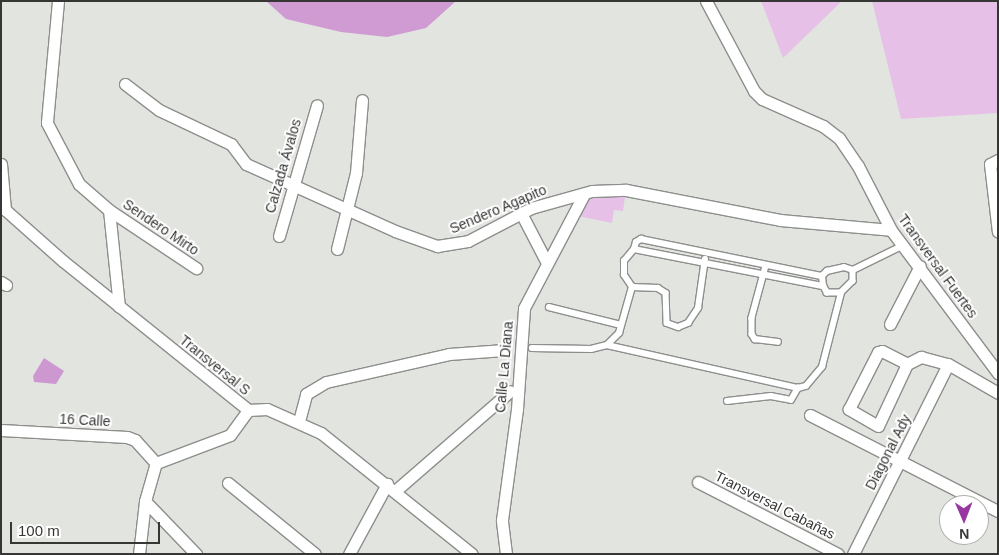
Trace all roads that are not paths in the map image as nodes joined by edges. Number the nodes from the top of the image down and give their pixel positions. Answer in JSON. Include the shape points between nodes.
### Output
{"nodes":[{"id":1,"x":58,"y":1,"type":"edge"},
{"id":2,"x":706,"y":1,"type":"edge"},
{"id":3,"x":125,"y":84,"type":"dead end"},
{"id":4,"x":362,"y":100,"type":"dead end"},
{"id":5,"x":317,"y":105,"type":"dead end"},
{"id":6,"x":994,"y":162,"type":"edge"},
{"id":7,"x":1,"y":164,"type":"edge"},
{"id":8,"x":294,"y":185,"type":"junction"},
{"id":9,"x":583,"y":196,"type":"junction"},
{"id":10,"x":3,"y":208,"type":"edge"},
{"id":11,"x":348,"y":209,"type":"junction"},
{"id":12,"x":109,"y":210,"type":"junction"},
{"id":13,"x":521,"y":213,"type":"junction"},
{"id":14,"x":891,"y":230,"type":"junction"},
{"id":15,"x":998,"y":232,"type":"edge"},
{"id":16,"x":279,"y":236,"type":"dead end"},
{"id":17,"x":904,"y":245,"type":"junction"},
{"id":18,"x":337,"y":249,"type":"dead end"},
{"id":19,"x":634,"y":250,"type":"junction"},
{"id":20,"x":706,"y":254,"type":"junction"},
{"id":21,"x":547,"y":263,"type":"junction"},
{"id":22,"x":704,"y":263,"type":"junction"},
{"id":23,"x":766,"y":266,"type":"junction"},
{"id":24,"x":920,"y":266,"type":"junction"},
{"id":25,"x":196,"y":268,"type":"dead end"},
{"id":26,"x":853,"y":270,"type":"junction"},
{"id":27,"x":822,"y":276,"type":"junction"},
{"id":28,"x":763,"y":277,"type":"junction"},
{"id":29,"x":822,"y":286,"type":"junction"},
{"id":30,"x":632,"y":287,"type":"junction"},
{"id":31,"x":841,"y":293,"type":"junction"},
{"id":32,"x":118,"y":306,"type":"junction"},
{"id":33,"x":549,"y":307,"type":"dead end"},
{"id":34,"x":890,"y":324,"type":"dead end"},
{"id":35,"x":622,"y":325,"type":"junction"},
{"id":36,"x":778,"y":342,"type":"dead end"},
{"id":37,"x":607,"y":345,"type":"junction"},
{"id":38,"x":532,"y":348,"type":"dead end"},
{"id":39,"x":504,"y":350,"type":"dead end"},
{"id":40,"x":994,"y":362,"type":"edge"},
{"id":41,"x":907,"y":364,"type":"junction"},
{"id":42,"x":948,"y":364,"type":"junction"},
{"id":43,"x":998,"y":373,"type":"edge"},
{"id":44,"x":798,"y":388,"type":"junction"},
{"id":45,"x":510,"y":391,"type":"dead end"},
{"id":46,"x":998,"y":393,"type":"edge"},
{"id":47,"x":727,"y":401,"type":"dead end"},
{"id":48,"x":248,"y":410,"type":"junction"},
{"id":49,"x":810,"y":415,"type":"dead end"},
{"id":50,"x":299,"y":421,"type":"junction"},
{"id":51,"x":1,"y":430,"type":"edge"},
{"id":52,"x":901,"y":461,"type":"junction"},
{"id":53,"x":156,"y":463,"type":"junction"},
{"id":54,"x":698,"y":482,"type":"dead end"},
{"id":55,"x":228,"y":483,"type":"dead end"},
{"id":56,"x":391,"y":488,"type":"junction"},
{"id":57,"x":145,"y":501,"type":"junction"},
{"id":58,"x":998,"y":511,"type":"edge"},
{"id":59,"x":139,"y":554,"type":"edge"},
{"id":60,"x":196,"y":554,"type":"edge"},
{"id":61,"x":315,"y":554,"type":"edge"},
{"id":62,"x":349,"y":554,"type":"edge"},
{"id":63,"x":472,"y":554,"type":"edge"},
{"id":64,"x":506,"y":554,"type":"edge"},
{"id":65,"x":838,"y":554,"type":"edge"},
{"id":66,"x":853,"y":554,"type":"edge"}],
"edges":[{"from":1,"to":12,"type":"street","name":"Sendero Mirto","via":[[47,123],[79,184]]},
{"from":2,"to":14,"type":"street","name":"Transversal Fuertes","via":[[754,91],[762,99],[823,126],[839,138],[858,166]]},
{"from":3,"to":8,"type":"street","name":"Sendero Agapito","via":[[159,110],[231,144],[246,164]]},
{"from":4,"to":11,"type":"street","via":[[359,144]]},
{"from":5,"to":8,"type":"street","name":"Calzada Ávalos"},
{"from":6,"to":15,"type":"street"},
{"from":7,"to":10,"type":"street"},
{"from":8,"to":11,"type":"street","name":"Sendero Agapito"},
{"from":8,"to":16,"type":"street","name":"Calzada Ávalos"},
{"from":9,"to":13,"type":"street","name":"Sendero Agapito","via":[[562,199]]},
{"from":9,"to":14,"type":"street","name":"Sendero Agapito","via":[[592,191],[626,190],[752,215]]},
{"from":9,"to":21,"type":"street","name":"Calle La Diana"},
{"from":10,"to":32,"type":"street","name":"Transversal S"},
{"from":11,"to":13,"type":"street","name":"Sendero Agapito","via":[[414,238],[445,247],[468,241]]},
{"from":11,"to":18,"type":"street"},
{"from":12,"to":25,"type":"street","name":"Sendero Mirto"},
{"from":12,"to":32,"type":"street"},
{"from":13,"to":21,"type":"street"},
{"from":14,"to":17,"type":"street","name":"Transversal Fuertes"},
{"from":17,"to":24,"type":"street","name":"Transversal Fuertes"},
{"from":17,"to":26,"type":"lane"},
{"from":19,"to":20,"type":"lane","via":[[636,242],[641,239]]},
{"from":19,"to":22,"type":"lane"},
{"from":19,"to":30,"type":"lane","via":[[624,261],[624,275]]},
{"from":20,"to":22,"type":"lane"},
{"from":20,"to":23,"type":"lane"},
{"from":21,"to":64,"type":"street","name":"Calle La Diana","via":[[524,308],[502,520]]},
{"from":22,"to":28,"type":"lane"},
{"from":22,"to":30,"type":"lane","via":[[698,308],[688,323],[678,327],[666,320],[666,293],[658,288]]},
{"from":23,"to":27,"type":"lane"},
{"from":23,"to":28,"type":"lane"},
{"from":24,"to":34,"type":"street"},
{"from":24,"to":40,"type":"street","name":"Transversal Fuertes"},
{"from":26,"to":27,"type":"lane","via":[[834,268]]},
{"from":26,"to":31,"type":"lane","via":[[853,281]]},
{"from":27,"to":29,"type":"lane"},
{"from":28,"to":29,"type":"lane"},
{"from":28,"to":36,"type":"lane","via":[[752,318],[752,334],[756,339]]},
{"from":29,"to":31,"type":"lane","via":[[827,293]]},
{"from":30,"to":35,"type":"lane"},
{"from":31,"to":44,"type":"lane","via":[[822,367],[806,386]]},
{"from":32,"to":48,"type":"street","name":"Transversal S"},
{"from":33,"to":35,"type":"lane"},
{"from":35,"to":37,"type":"lane"},
{"from":37,"to":38,"type":"lane","via":[[592,349]]},
{"from":37,"to":44,"type":"lane"},
{"from":39,"to":50,"type":"street","via":[[448,354],[326,382],[306,394]]},
{"from":40,"to":43,"type":"street","name":"Transversal Fuertes"},
{"from":41,"to":41,"type":"street","via":[[878,352],[849,410],[880,425]]},
{"from":41,"to":42,"type":"street","via":[[921,357]]},
{"from":42,"to":46,"type":"street"},
{"from":42,"to":52,"type":"street","name":"Diagonal Ady"},
{"from":44,"to":47,"type":"lane","via":[[790,400],[771,396]]},
{"from":45,"to":56,"type":"street"},
{"from":48,"to":50,"type":"street","name":"Transversal S","via":[[267,409]]},
{"from":48,"to":53,"type":"street","via":[[230,435]]},
{"from":49,"to":52,"type":"street"},
{"from":50,"to":56,"type":"street","name":"Transversal S"},
{"from":51,"to":53,"type":"street","name":"16 Calle","via":[[127,438],[135,440]]},
{"from":52,"to":58,"type":"street"},
{"from":52,"to":66,"type":"street","name":"Diagonal Ady"},
{"from":53,"to":57,"type":"street"},
{"from":54,"to":65,"type":"street","name":"Transversal Cabañas"},
{"from":55,"to":61,"type":"street","via":[[228,487]]},
{"from":56,"to":62,"type":"street"},
{"from":56,"to":63,"type":"street","name":"Transversal S"},
{"from":57,"to":59,"type":"street"},
{"from":57,"to":60,"type":"street"}]}
